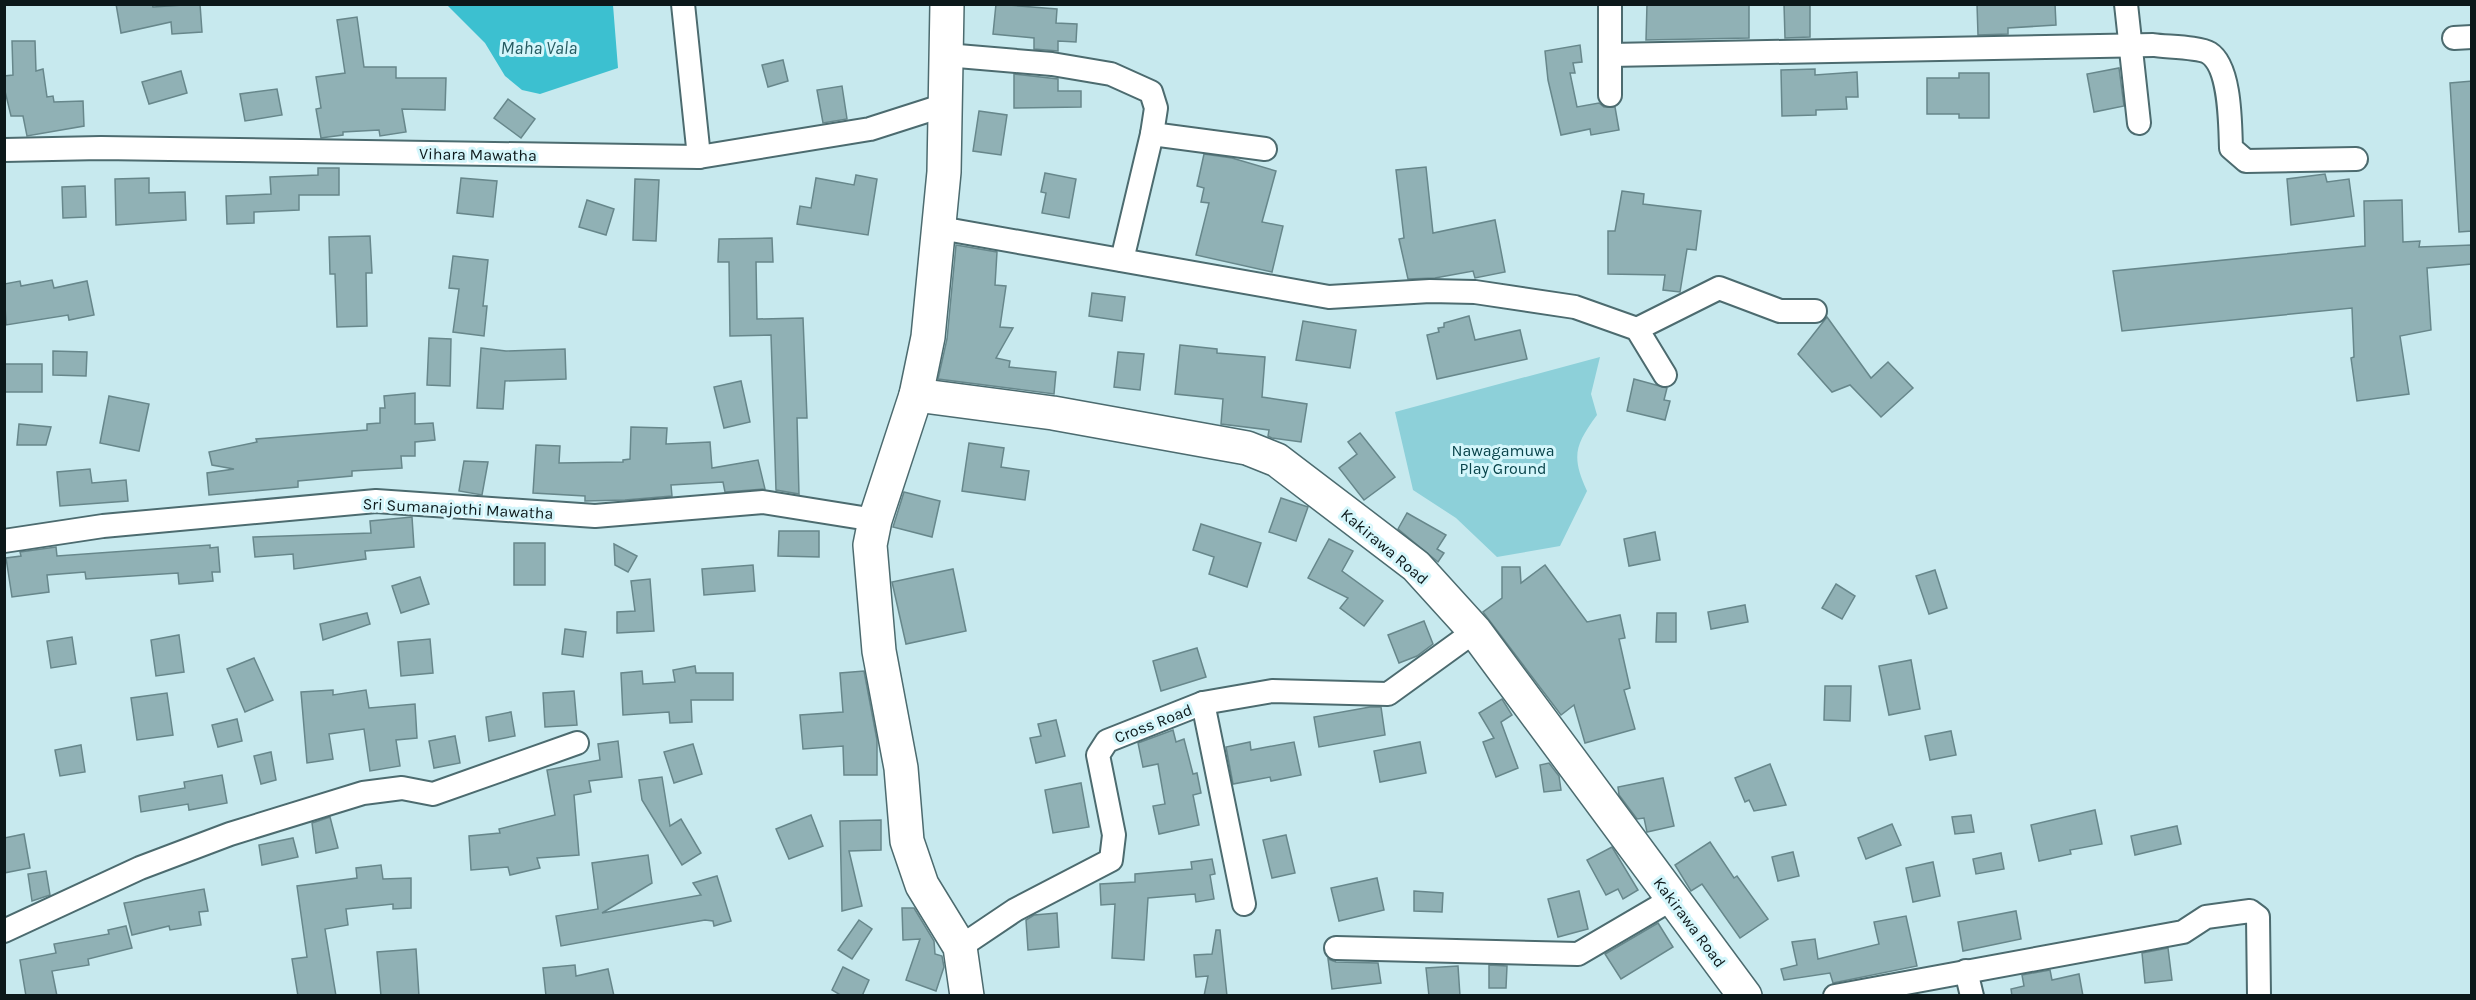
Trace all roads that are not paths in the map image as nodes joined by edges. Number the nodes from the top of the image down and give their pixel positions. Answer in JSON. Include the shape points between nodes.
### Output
{"nodes":[{"id":1,"x":683,"y":4,"type":"edge"},
{"id":2,"x":947,"y":4,"type":"edge"},
{"id":3,"x":1610,"y":4,"type":"edge"},
{"id":4,"x":2126,"y":4,"type":"edge"},
{"id":5,"x":2131,"y":47,"type":"junction"},
{"id":6,"x":946,"y":55,"type":"junction"},
{"id":7,"x":1610,"y":55,"type":"junction"},
{"id":8,"x":1610,"y":95,"type":"dead end"},
{"id":9,"x":945,"y":105,"type":"junction"},
{"id":10,"x":2139,"y":123,"type":"dead end"},
{"id":11,"x":1152,"y":134,"type":"junction"},
{"id":12,"x":1265,"y":149,"type":"dead end"},
{"id":13,"x":4,"y":150,"type":"edge"},
{"id":14,"x":699,"y":158,"type":"junction"},
{"id":15,"x":2356,"y":159,"type":"dead end"},
{"id":16,"x":940,"y":228,"type":"junction"},
{"id":17,"x":1122,"y":260,"type":"junction"},
{"id":18,"x":1815,"y":311,"type":"dead end"},
{"id":19,"x":1637,"y":329,"type":"junction"},
{"id":20,"x":1665,"y":375,"type":"dead end"},
{"id":21,"x":916,"y":395,"type":"junction"},
{"id":22,"x":875,"y":520,"type":"junction"},
{"id":23,"x":4,"y":541,"type":"edge"},
{"id":24,"x":1475,"y":631,"type":"junction"},
{"id":25,"x":1203,"y":703,"type":"junction"},
{"id":26,"x":578,"y":743,"type":"dead end"},
{"id":27,"x":1672,"y":899,"type":"junction"},
{"id":28,"x":1244,"y":904,"type":"dead end"},
{"id":29,"x":4,"y":931,"type":"edge"},
{"id":30,"x":960,"y":947,"type":"junction"},
{"id":31,"x":1336,"y":948,"type":"dead end"},
{"id":32,"x":1966,"y":971,"type":"junction"},
{"id":33,"x":967,"y":996,"type":"edge"},
{"id":34,"x":1745,"y":996,"type":"edge"},
{"id":35,"x":1835,"y":996,"type":"edge"},
{"id":36,"x":1972,"y":996,"type":"edge"},
{"id":37,"x":2259,"y":996,"type":"edge"}],
"edges":[{"from":1,"to":14,"type":"street"},
{"from":2,"to":6,"type":"street"},
{"from":3,"to":7,"type":"street"},
{"from":4,"to":5,"type":"street"},
{"from":5,"to":7,"type":"street"},
{"from":5,"to":10,"type":"street"},
{"from":5,"to":15,"type":"street","via":[[2153,45],[2209,53],[2217,61],[2228,91],[2232,148],[2246,161]]},
{"from":6,"to":9,"type":"street"},
{"from":6,"to":11,"type":"street","via":[[1052,64],[1111,74],[1150,92],[1156,108]]},
{"from":7,"to":8,"type":"street"},
{"from":9,"to":14,"type":"street","name":"Vihara Mawatha","via":[[870,129]]},
{"from":9,"to":16,"type":"street"},
{"from":11,"to":12,"type":"street"},
{"from":11,"to":17,"type":"street"},
{"from":13,"to":14,"type":"street","name":"Vihara Mawatha","via":[[101,148]]},
{"from":16,"to":17,"type":"street"},
{"from":16,"to":21,"type":"street","via":[[928,337]]},
{"from":17,"to":19,"type":"street","via":[[1329,297],[1430,291],[1486,294],[1575,307]]},
{"from":18,"to":19,"type":"street","via":[[1780,311],[1719,288]]},
{"from":19,"to":20,"type":"street"},
{"from":21,"to":22,"type":"street"},
{"from":21,"to":24,"type":"street","name":"Kakirawa Road","via":[[1053,413],[1212,441],[1247,448],[1277,460],[1416,566]]},
{"from":22,"to":23,"type":"street","name":"Sri Sumanajothi Mawatha","via":[[763,502],[595,516],[376,501],[103,526]]},
{"from":22,"to":30,"type":"street","via":[[870,545],[872,583],[879,651],[901,768],[907,841],[922,885]]},
{"from":24,"to":25,"type":"street","name":"Cross Road","via":[[1388,694],[1272,691]]},
{"from":24,"to":27,"type":"street","name":"Kakirawa Road"},
{"from":25,"to":28,"type":"street"},
{"from":25,"to":30,"type":"street","name":"Cross Road","via":[[1107,741],[1098,755],[1114,835],[1111,860],[1015,910]]},
{"from":26,"to":29,"type":"street","via":[[433,794],[402,788],[363,793],[230,834],[140,868]]},
{"from":27,"to":31,"type":"street","via":[[1578,954]]},
{"from":27,"to":34,"type":"street","name":"Kakirawa Road"},
{"from":30,"to":33,"type":"street"},
{"from":32,"to":35,"type":"street"},
{"from":32,"to":36,"type":"street"},
{"from":32,"to":37,"type":"street","via":[[2183,932],[2206,917],[2250,911],[2258,917]]}]}
